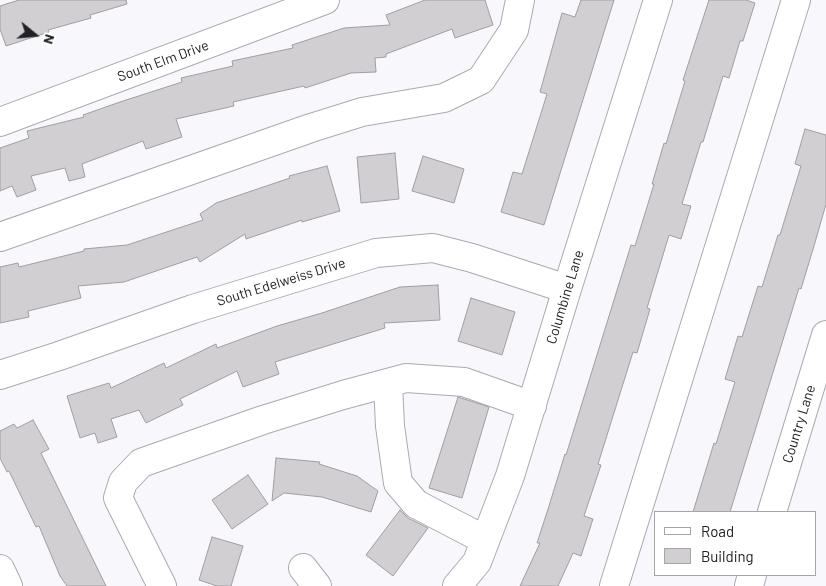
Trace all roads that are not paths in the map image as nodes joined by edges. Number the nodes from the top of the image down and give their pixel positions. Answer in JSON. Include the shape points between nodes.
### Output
{"nodes":[{"id":1,"x":325,"y":0,"type":"edge"},
{"id":2,"x":520,"y":0,"type":"edge"},
{"id":3,"x":658,"y":0,"type":"edge"},
{"id":4,"x":796,"y":0,"type":"edge"},
{"id":5,"x":0,"y":122,"type":"edge"},
{"id":6,"x":0,"y":236,"type":"edge"},
{"id":7,"x":567,"y":288,"type":"junction"},
{"id":8,"x":826,"y":335,"type":"edge"},
{"id":9,"x":0,"y":375,"type":"edge"},
{"id":10,"x":388,"y":384,"type":"junction"},
{"id":11,"x":532,"y":406,"type":"junction"},
{"id":12,"x":772,"y":511,"type":"edge"},
{"id":13,"x":486,"y":540,"type":"junction"},
{"id":14,"x":0,"y":569,"type":"edge"},
{"id":15,"x":8,"y":586,"type":"edge"},
{"id":16,"x":162,"y":586,"type":"edge"},
{"id":17,"x":457,"y":586,"type":"edge"},
{"id":18,"x":614,"y":586,"type":"edge"}],
"edges":[{"from":1,"to":5,"type":"street","name":"South Elm Drive"},
{"from":2,"to":6,"type":"street","via":[[514,30],[481,80],[444,98],[362,112]]},
{"from":3,"to":7,"type":"street","name":"Columbine Lane"},
{"from":4,"to":18,"type":"street"},
{"from":7,"to":9,"type":"street","name":"South Edelweiss Drive","via":[[433,248],[376,253],[193,309]]},
{"from":7,"to":11,"type":"street","name":"Columbine Lane"},
{"from":8,"to":12,"type":"street","name":"Country Lane"},
{"from":10,"to":11,"type":"street","via":[[406,378],[464,382]]},
{"from":10,"to":13,"type":"street","via":[[398,482],[416,504]]},
{"from":10,"to":16,"type":"street","via":[[263,420],[141,463],[123,482],[118,498]]},
{"from":11,"to":13,"type":"street","name":"Columbine Lane"},
{"from":13,"to":17,"type":"street","name":"Columbine Lane","via":[[477,562]]},
{"from":14,"to":15,"type":"street"}]}
